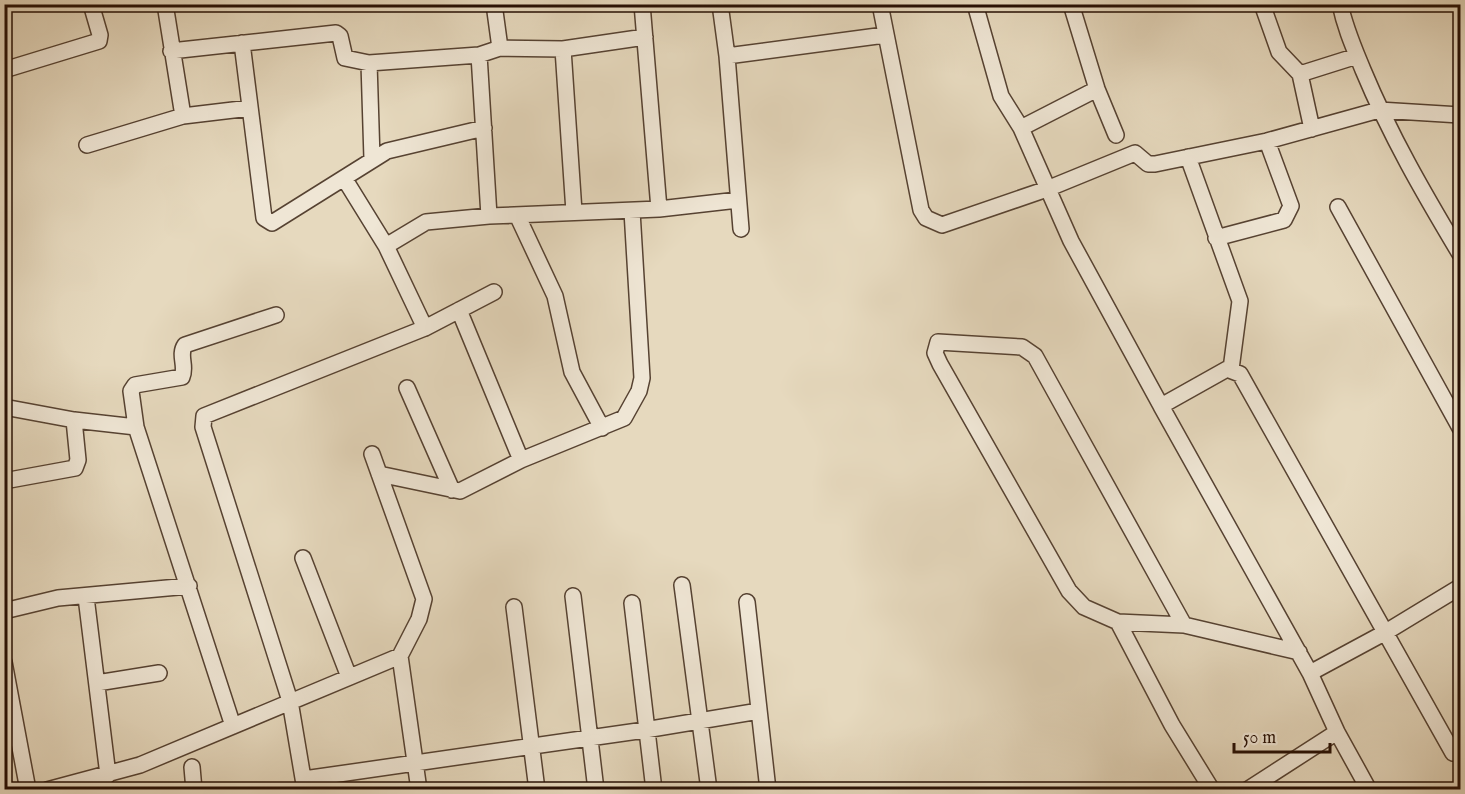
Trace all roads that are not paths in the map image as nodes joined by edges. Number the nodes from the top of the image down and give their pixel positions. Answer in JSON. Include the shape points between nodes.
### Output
{"nodes":[{"id":1,"x":91,"y":4,"type":"edge"},
{"id":2,"x":165,"y":4,"type":"edge"},
{"id":3,"x":494,"y":4,"type":"edge"},
{"id":4,"x":642,"y":4,"type":"edge"},
{"id":5,"x":720,"y":4,"type":"edge"},
{"id":6,"x":880,"y":4,"type":"edge"},
{"id":7,"x":975,"y":4,"type":"edge"},
{"id":8,"x":1071,"y":4,"type":"edge"},
{"id":9,"x":1262,"y":4,"type":"edge"},
{"id":10,"x":1340,"y":4,"type":"edge"},
{"id":11,"x":885,"y":34,"type":"junction"},
{"id":12,"x":645,"y":37,"type":"junction"},
{"id":13,"x":242,"y":43,"type":"junction"},
{"id":14,"x":500,"y":48,"type":"junction"},
{"id":15,"x":563,"y":49,"type":"junction"},
{"id":16,"x":171,"y":51,"type":"junction"},
{"id":17,"x":479,"y":55,"type":"junction"},
{"id":18,"x":727,"y":56,"type":"junction"},
{"id":19,"x":1357,"y":56,"type":"junction"},
{"id":20,"x":369,"y":63,"type":"junction"},
{"id":21,"x":4,"y":70,"type":"edge"},
{"id":22,"x":1300,"y":74,"type":"junction"},
{"id":23,"x":1097,"y":89,"type":"junction"},
{"id":24,"x":250,"y":108,"type":"junction"},
{"id":25,"x":1378,"y":110,"type":"junction"},
{"id":26,"x":183,"y":116,"type":"junction"},
{"id":27,"x":1461,"y":116,"type":"edge"},
{"id":28,"x":484,"y":128,"type":"junction"},
{"id":29,"x":1021,"y":128,"type":"junction"},
{"id":30,"x":1312,"y":129,"type":"junction"},
{"id":31,"x":1116,"y":135,"type":"dead end"},
{"id":32,"x":1267,"y":141,"type":"junction"},
{"id":33,"x":87,"y":145,"type":"dead end"},
{"id":34,"x":1188,"y":157,"type":"junction"},
{"id":35,"x":372,"y":159,"type":"junction"},
{"id":36,"x":344,"y":178,"type":"junction"},
{"id":37,"x":1047,"y":189,"type":"junction"},
{"id":38,"x":738,"y":200,"type":"junction"},
{"id":39,"x":1338,"y":207,"type":"dead end"},
{"id":40,"x":659,"y":209,"type":"junction"},
{"id":41,"x":632,"y":211,"type":"junction"},
{"id":42,"x":574,"y":212,"type":"junction"},
{"id":43,"x":517,"y":215,"type":"junction"},
{"id":44,"x":489,"y":216,"type":"junction"},
{"id":45,"x":741,"y":229,"type":"dead end"},
{"id":46,"x":1216,"y":238,"type":"junction"},
{"id":47,"x":386,"y":246,"type":"junction"},
{"id":48,"x":1461,"y":254,"type":"edge"},
{"id":49,"x":494,"y":292,"type":"dead end"},
{"id":50,"x":459,"y":310,"type":"junction"},
{"id":51,"x":276,"y":315,"type":"dead end"},
{"id":52,"x":425,"y":328,"type":"junction"},
{"id":53,"x":1231,"y":369,"type":"junction"},
{"id":54,"x":407,"y":388,"type":"dead end"},
{"id":55,"x":1161,"y":406,"type":"junction"},
{"id":56,"x":4,"y":407,"type":"edge"},
{"id":57,"x":74,"y":420,"type":"junction"},
{"id":58,"x":136,"y":427,"type":"junction"},
{"id":59,"x":602,"y":428,"type":"junction"},
{"id":60,"x":1461,"y":428,"type":"edge"},
{"id":61,"x":372,"y":454,"type":"dead end"},
{"id":62,"x":521,"y":460,"type":"junction"},
{"id":63,"x":379,"y":474,"type":"junction"},
{"id":64,"x":4,"y":481,"type":"edge"},
{"id":65,"x":452,"y":490,"type":"junction"},
{"id":66,"x":303,"y":558,"type":"dead end"},
{"id":67,"x":682,"y":585,"type":"dead end"},
{"id":68,"x":189,"y":586,"type":"junction"},
{"id":69,"x":1461,"y":587,"type":"edge"},
{"id":70,"x":573,"y":596,"type":"dead end"},
{"id":71,"x":86,"y":597,"type":"junction"},
{"id":72,"x":747,"y":602,"type":"dead end"},
{"id":73,"x":632,"y":603,"type":"dead end"},
{"id":74,"x":514,"y":607,"type":"dead end"},
{"id":75,"x":4,"y":611,"type":"edge"},
{"id":76,"x":1118,"y":622,"type":"junction"},
{"id":77,"x":1184,"y":625,"type":"junction"},
{"id":78,"x":1386,"y":632,"type":"junction"},
{"id":79,"x":1299,"y":652,"type":"junction"},
{"id":80,"x":400,"y":656,"type":"junction"},
{"id":81,"x":4,"y":662,"type":"edge"},
{"id":82,"x":159,"y":673,"type":"dead end"},
{"id":83,"x":1310,"y":673,"type":"junction"},
{"id":84,"x":349,"y":677,"type":"junction"},
{"id":85,"x":97,"y":683,"type":"junction"},
{"id":86,"x":290,"y":701,"type":"junction"},
{"id":87,"x":759,"y":711,"type":"junction"},
{"id":88,"x":700,"y":722,"type":"junction"},
{"id":89,"x":233,"y":726,"type":"junction"},
{"id":90,"x":645,"y":730,"type":"junction"},
{"id":91,"x":1337,"y":732,"type":"junction"},
{"id":92,"x":588,"y":739,"type":"junction"},
{"id":93,"x":533,"y":745,"type":"junction"},
{"id":94,"x":1458,"y":756,"type":"edge"},
{"id":95,"x":415,"y":764,"type":"junction"},
{"id":96,"x":192,"y":767,"type":"dead end"},
{"id":97,"x":108,"y":775,"type":"junction"},
{"id":98,"x":305,"y":784,"type":"edge"},
{"id":99,"x":28,"y":789,"type":"edge"},
{"id":100,"x":47,"y":789,"type":"edge"},
{"id":101,"x":194,"y":789,"type":"edge"},
{"id":102,"x":419,"y":789,"type":"edge"},
{"id":103,"x":537,"y":789,"type":"edge"},
{"id":104,"x":596,"y":789,"type":"edge"},
{"id":105,"x":654,"y":789,"type":"edge"},
{"id":106,"x":709,"y":789,"type":"edge"},
{"id":107,"x":768,"y":789,"type":"edge"},
{"id":108,"x":1212,"y":789,"type":"edge"},
{"id":109,"x":1247,"y":789,"type":"edge"},
{"id":110,"x":1369,"y":789,"type":"edge"}],
"edges":[{"from":1,"to":21,"type":"street","via":[[99,41]]},
{"from":2,"to":16,"type":"street"},
{"from":3,"to":14,"type":"street"},
{"from":4,"to":12,"type":"street"},
{"from":5,"to":18,"type":"street"},
{"from":6,"to":11,"type":"street"},
{"from":7,"to":29,"type":"street","via":[[1001,96]]},
{"from":8,"to":23,"type":"street"},
{"from":9,"to":22,"type":"street","via":[[1279,52]]},
{"from":10,"to":19,"type":"street","via":[[1344,26]]},
{"from":11,"to":18,"type":"street"},
{"from":11,"to":37,"type":"street","via":[[921,210],[926,218],[942,225]]},
{"from":12,"to":15,"type":"street"},
{"from":12,"to":40,"type":"street"},
{"from":13,"to":16,"type":"street"},
{"from":13,"to":20,"type":"street","via":[[336,33],[345,58]]},
{"from":13,"to":24,"type":"street"},
{"from":14,"to":15,"type":"street"},
{"from":14,"to":17,"type":"street"},
{"from":15,"to":42,"type":"street"},
{"from":16,"to":26,"type":"street"},
{"from":17,"to":20,"type":"street"},
{"from":17,"to":28,"type":"street"},
{"from":18,"to":38,"type":"street"},
{"from":19,"to":22,"type":"street"},
{"from":19,"to":25,"type":"street"},
{"from":20,"to":35,"type":"street"},
{"from":22,"to":30,"type":"street"},
{"from":23,"to":29,"type":"street"},
{"from":23,"to":31,"type":"street"},
{"from":24,"to":26,"type":"street"},
{"from":24,"to":36,"type":"street","via":[[264,218],[268,222],[277,222]]},
{"from":25,"to":27,"type":"street"},
{"from":25,"to":30,"type":"street"},
{"from":25,"to":48,"type":"street"},
{"from":26,"to":33,"type":"street"},
{"from":28,"to":35,"type":"street","via":[[387,151]]},
{"from":28,"to":44,"type":"street"},
{"from":29,"to":37,"type":"street"},
{"from":30,"to":32,"type":"street"},
{"from":32,"to":34,"type":"street"},
{"from":32,"to":46,"type":"street","via":[[1291,206],[1288,214],[1284,220]]},
{"from":34,"to":37,"type":"street","via":[[1151,164],[1135,153]]},
{"from":34,"to":46,"type":"street"},
{"from":35,"to":36,"type":"street"},
{"from":36,"to":47,"type":"street"},
{"from":37,"to":55,"type":"street"},
{"from":38,"to":40,"type":"street"},
{"from":38,"to":45,"type":"street"},
{"from":39,"to":60,"type":"street"},
{"from":40,"to":41,"type":"street"},
{"from":41,"to":42,"type":"street"},
{"from":41,"to":59,"type":"street","via":[[642,378],[624,418]]},
{"from":42,"to":43,"type":"street"},
{"from":43,"to":44,"type":"street"},
{"from":43,"to":59,"type":"street","via":[[555,296],[572,372]]},
{"from":44,"to":47,"type":"street","via":[[426,222]]},
{"from":46,"to":53,"type":"street","via":[[1240,301]]},
{"from":47,"to":52,"type":"street"},
{"from":49,"to":50,"type":"street"},
{"from":50,"to":52,"type":"street"},
{"from":50,"to":62,"type":"street"},
{"from":51,"to":58,"type":"street","via":[[185,345],[182,377],[133,386]]},
{"from":52,"to":86,"type":"street","via":[[204,416],[203,428]]},
{"from":53,"to":55,"type":"street"},
{"from":53,"to":78,"type":"street","via":[[1240,374]]},
{"from":54,"to":65,"type":"street"},
{"from":55,"to":79,"type":"street"},
{"from":56,"to":57,"type":"street"},
{"from":57,"to":58,"type":"street"},
{"from":57,"to":64,"type":"street","via":[[78,460],[75,468]]},
{"from":58,"to":68,"type":"street"},
{"from":59,"to":62,"type":"street"},
{"from":61,"to":63,"type":"street"},
{"from":62,"to":65,"type":"street","via":[[460,491]]},
{"from":63,"to":65,"type":"street"},
{"from":63,"to":80,"type":"street","via":[[424,599],[420,619]]},
{"from":66,"to":84,"type":"street"},
{"from":67,"to":88,"type":"street"},
{"from":68,"to":71,"type":"street"},
{"from":68,"to":89,"type":"street"},
{"from":69,"to":78,"type":"street"},
{"from":70,"to":92,"type":"street"},
{"from":71,"to":75,"type":"street","via":[[58,598]]},
{"from":71,"to":85,"type":"street"},
{"from":72,"to":87,"type":"street"},
{"from":73,"to":90,"type":"street"},
{"from":74,"to":93,"type":"street"},
{"from":76,"to":77,"type":"street"},
{"from":76,"to":77,"type":"street","via":[[1084,607],[1069,591],[940,364],[935,353],[938,342],[1022,347],[1035,356]]},
{"from":76,"to":108,"type":"street","via":[[1172,725]]},
{"from":77,"to":79,"type":"street"},
{"from":78,"to":83,"type":"street"},
{"from":78,"to":94,"type":"street"},
{"from":79,"to":83,"type":"street"},
{"from":80,"to":84,"type":"street"},
{"from":80,"to":95,"type":"street"},
{"from":81,"to":99,"type":"street"},
{"from":82,"to":85,"type":"street"},
{"from":83,"to":91,"type":"street"},
{"from":84,"to":86,"type":"street"},
{"from":85,"to":97,"type":"street"},
{"from":86,"to":89,"type":"street"},
{"from":86,"to":98,"type":"street"},
{"from":87,"to":88,"type":"street"},
{"from":87,"to":107,"type":"street"},
{"from":88,"to":90,"type":"street"},
{"from":88,"to":106,"type":"street"},
{"from":89,"to":97,"type":"street"},
{"from":90,"to":92,"type":"street"},
{"from":90,"to":105,"type":"street"},
{"from":91,"to":109,"type":"street"},
{"from":91,"to":110,"type":"street"},
{"from":92,"to":93,"type":"street"},
{"from":92,"to":104,"type":"street"},
{"from":93,"to":95,"type":"street"},
{"from":93,"to":103,"type":"street"},
{"from":95,"to":98,"type":"street"},
{"from":95,"to":102,"type":"street"},
{"from":96,"to":101,"type":"street"},
{"from":97,"to":100,"type":"street"}]}
